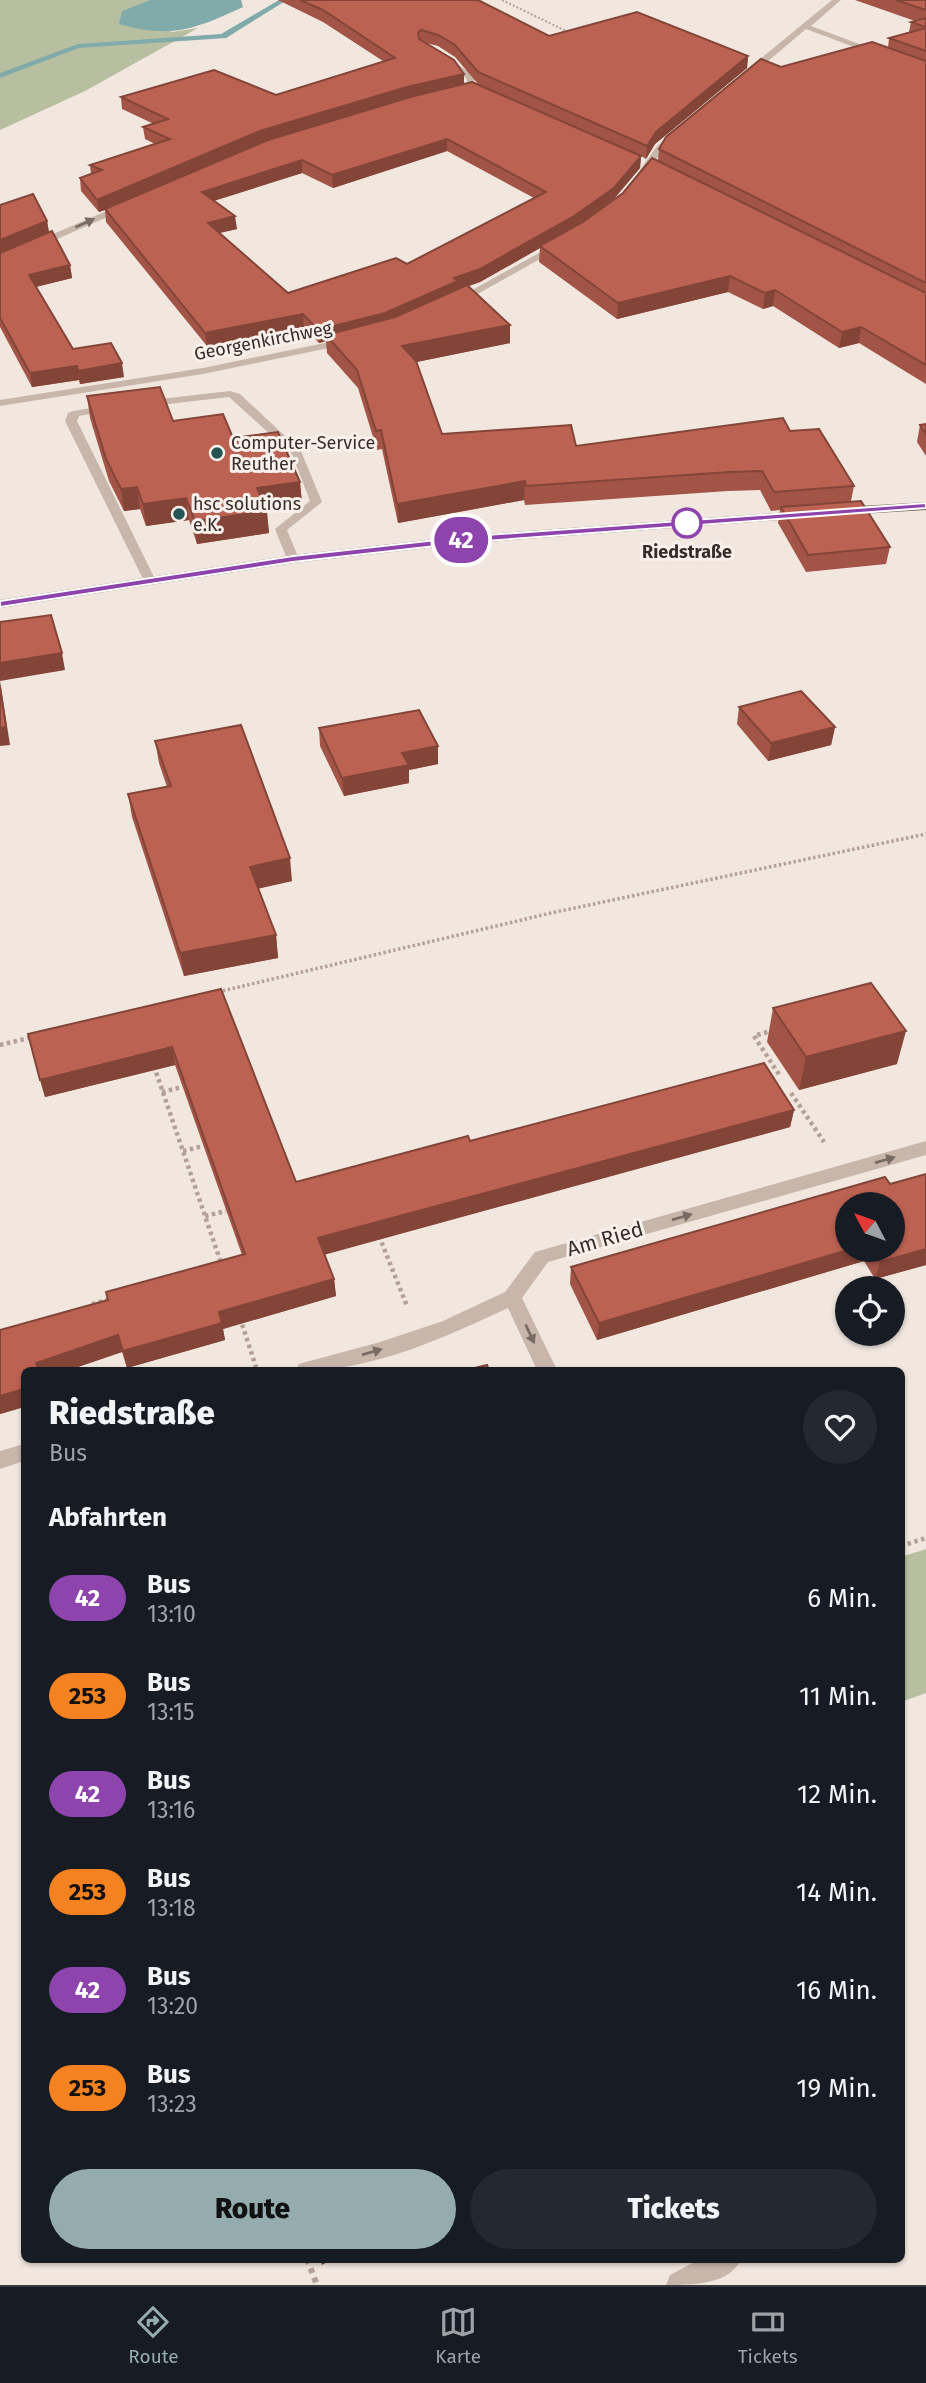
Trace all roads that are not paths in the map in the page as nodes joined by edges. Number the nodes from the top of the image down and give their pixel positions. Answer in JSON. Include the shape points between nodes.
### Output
{"nodes":[{"id":1,"x":837,"y":0,"type":"edge"},
{"id":2,"x":804,"y":26,"type":"junction"},
{"id":3,"x":432,"y":51,"type":"edge"},
{"id":4,"x":926,"y":72,"type":"edge"},
{"id":5,"x":737,"y":83,"type":"edge"},
{"id":6,"x":486,"y":93,"type":"edge"},
{"id":7,"x":687,"y":125,"type":"edge"},
{"id":8,"x":637,"y":160,"type":"edge"},
{"id":9,"x":649,"y":166,"type":"junction"},
{"id":10,"x":661,"y":172,"type":"edge"},
{"id":11,"x":634,"y":185,"type":"edge"},
{"id":12,"x":141,"y":200,"type":"edge"},
{"id":13,"x":567,"y":240,"type":"edge"},
{"id":14,"x":0,"y":261,"type":"edge"},
{"id":15,"x":440,"y":309,"type":"edge"},
{"id":16,"x":364,"y":338,"type":"edge"},
{"id":17,"x":0,"y":403,"type":"edge"},
{"id":18,"x":926,"y":506,"type":"edge"},
{"id":19,"x":829,"y":513,"type":"edge"},
{"id":20,"x":815,"y":514,"type":"edge"},
{"id":21,"x":293,"y":559,"type":"junction"},
{"id":22,"x":150,"y":581,"type":"junction"},
{"id":23,"x":0,"y":604,"type":"edge"},
{"id":24,"x":926,"y":1148,"type":"edge"},
{"id":25,"x":512,"y":1297,"type":"junction"},
{"id":26,"x":317,"y":1367,"type":"edge"},
{"id":27,"x":546,"y":1367,"type":"edge"},
{"id":28,"x":21,"y":1454,"type":"edge"},
{"id":29,"x":0,"y":1460,"type":"edge"},
{"id":30,"x":721,"y":2263,"type":"edge"},
{"id":31,"x":680,"y":2285,"type":"edge"}],
"edges":[{"from":1,"to":2,"type":"street"},
{"from":2,"to":4,"type":"street"},
{"from":2,"to":5,"type":"street"},
{"from":3,"to":6,"type":"street","via":[[470,77],[468,89]]},
{"from":7,"to":9,"type":"street","via":[[660,148]]},
{"from":8,"to":9,"type":"street"},
{"from":9,"to":10,"type":"street"},
{"from":9,"to":11,"type":"street"},
{"from":14,"to":12,"type":"street","one_way":true},
{"from":13,"to":15,"type":"street"},
{"from":16,"to":17,"type":"street","name":"Georgenkirchweg","via":[[299,354]]},
{"from":18,"to":19,"type":"main road"},
{"from":20,"to":21,"type":"main road","via":[[472,539]]},
{"from":21,"to":22,"type":"main road"},
{"from":21,"to":22,"type":"street","via":[[281,529],[316,502],[297,453],[236,396],[216,393],[72,415]]},
{"from":22,"to":23,"type":"main road"},
{"from":25,"to":24,"type":"street","name":"Am Ried","one_way":true,"via":[[542,1257]]},
{"from":26,"to":25,"type":"street","name":"Am Ried","one_way":true,"via":[[450,1326]]},
{"from":25,"to":27,"type":"street","one_way":true},
{"from":28,"to":29,"type":"street"},
{"from":30,"to":31,"type":"street"}]}
